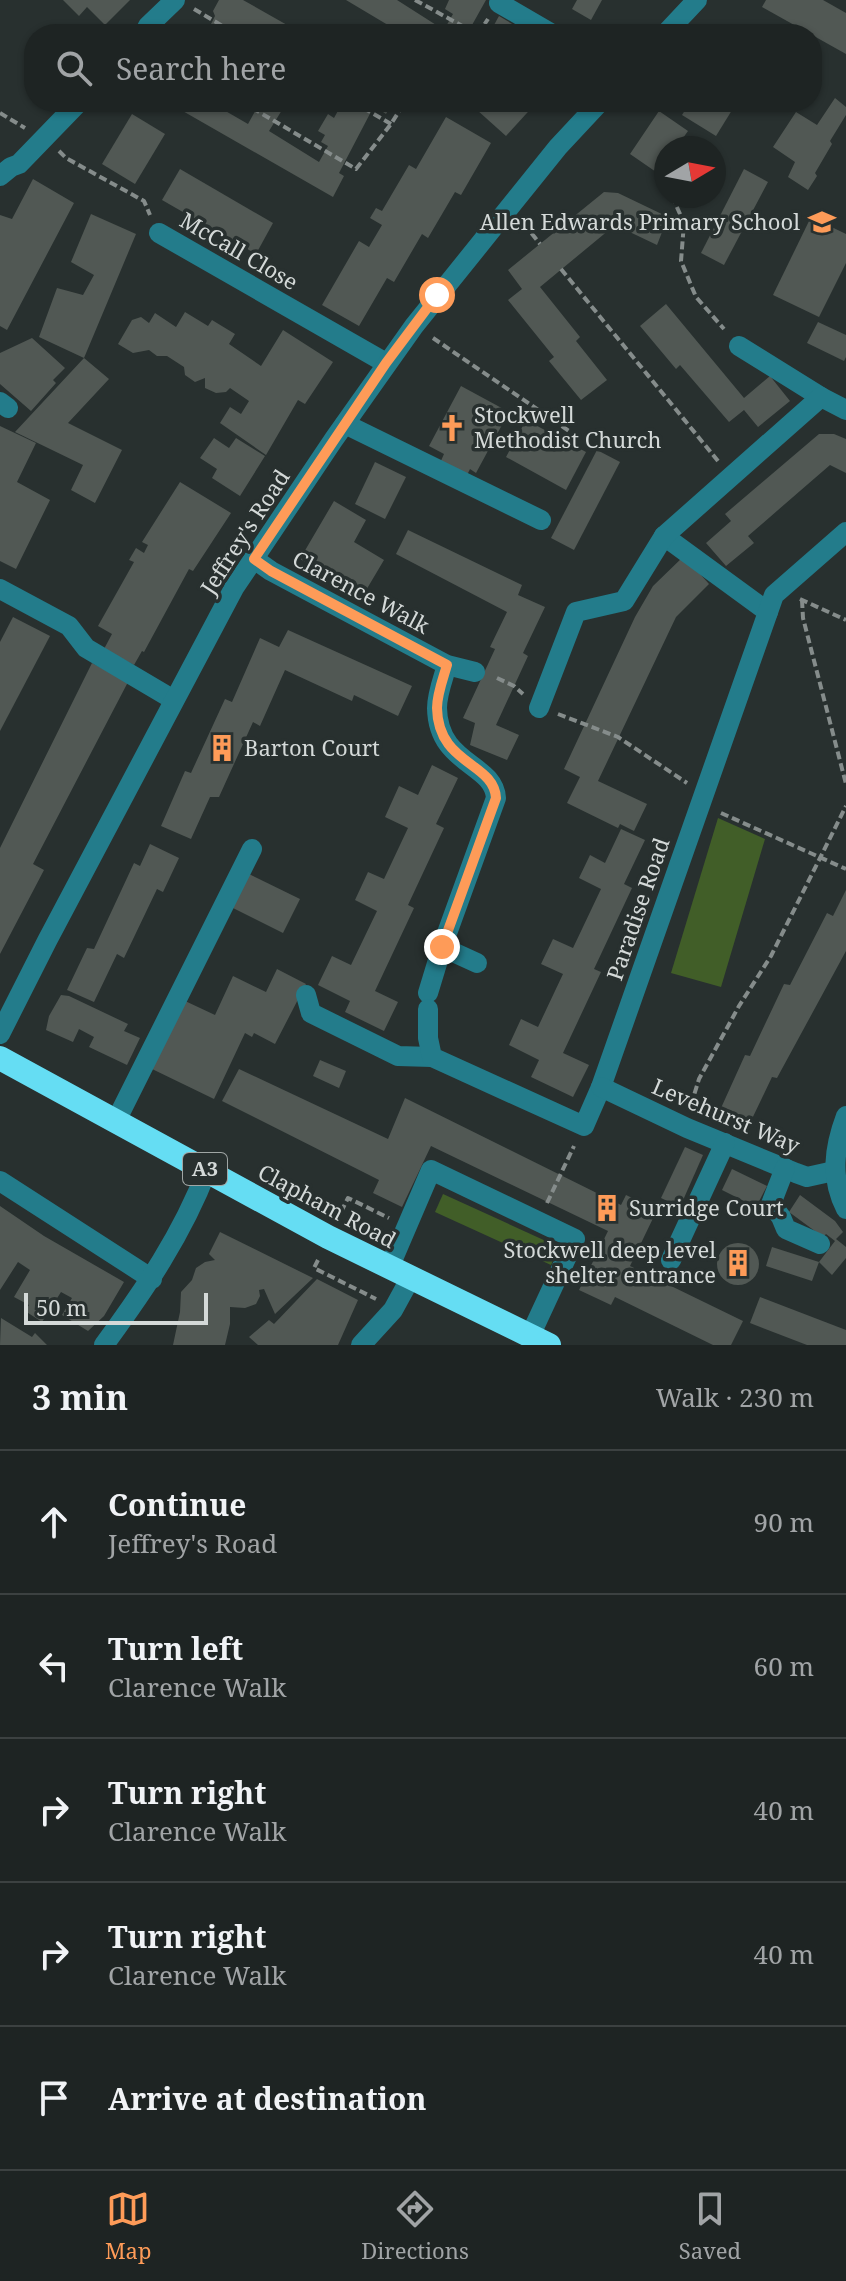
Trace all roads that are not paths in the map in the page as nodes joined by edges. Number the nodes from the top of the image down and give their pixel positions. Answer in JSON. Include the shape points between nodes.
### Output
{"nodes":[{"id":1,"x":697,"y":0,"type":"edge"},
{"id":2,"x":180,"y":2,"type":"edge"},
{"id":3,"x":499,"y":3,"type":"dead end"},
{"id":4,"x":151,"y":24,"type":"edge"},
{"id":5,"x":535,"y":24,"type":"edge"},
{"id":6,"x":674,"y":24,"type":"edge"},
{"id":7,"x":70,"y":112,"type":"edge"},
{"id":8,"x":591,"y":112,"type":"edge"},
{"id":9,"x":0,"y":176,"type":"edge"},
{"id":10,"x":159,"y":233,"type":"road end"},
{"id":11,"x":739,"y":346,"type":"road end"},
{"id":12,"x":386,"y":363,"type":"junction"},
{"id":13,"x":821,"y":397,"type":"junction"},
{"id":14,"x":846,"y":410,"type":"edge"},
{"id":15,"x":345,"y":424,"type":"junction"},
{"id":16,"x":541,"y":520,"type":"dead end"},
{"id":17,"x":846,"y":532,"type":"edge"},
{"id":18,"x":664,"y":536,"type":"junction"},
{"id":19,"x":254,"y":559,"type":"junction"},
{"id":20,"x":0,"y":590,"type":"edge"},
{"id":21,"x":768,"y":612,"type":"junction"},
{"id":22,"x":447,"y":665,"type":"junction"},
{"id":23,"x":475,"y":672,"type":"road end"},
{"id":24,"x":174,"y":700,"type":"junction"},
{"id":25,"x":539,"y":708,"type":"road end"},
{"id":26,"x":252,"y":849,"type":"dead end"},
{"id":27,"x":442,"y":947,"type":"junction"},
{"id":28,"x":477,"y":963,"type":"dead end"},
{"id":29,"x":306,"y":995,"type":"dead end"},
{"id":30,"x":0,"y":1034,"type":"edge"},
{"id":31,"x":432,"y":1057,"type":"junction"},
{"id":32,"x":0,"y":1058,"type":"edge"},
{"id":33,"x":601,"y":1087,"type":"junction"},
{"id":34,"x":846,"y":1116,"type":"edge"},
{"id":35,"x":116,"y":1121,"type":"junction"},
{"id":36,"x":725,"y":1143,"type":"junction"},
{"id":37,"x":785,"y":1168,"type":"junction"},
{"id":38,"x":207,"y":1170,"type":"junction"},
{"id":39,"x":834,"y":1171,"type":"junction"},
{"id":40,"x":0,"y":1181,"type":"edge"},
{"id":41,"x":846,"y":1209,"type":"edge"},
{"id":42,"x":820,"y":1244,"type":"dead end"},
{"id":43,"x":671,"y":1260,"type":"dead end"},
{"id":44,"x":400,"y":1273,"type":"junction"},
{"id":45,"x":152,"y":1279,"type":"junction"},
{"id":46,"x":539,"y":1340,"type":"edge"},
{"id":47,"x":364,"y":1344,"type":"edge"},
{"id":48,"x":104,"y":1345,"type":"edge"}],
"edges":[{"from":1,"to":6,"type":"street"},
{"from":2,"to":4,"type":"street"},
{"from":3,"to":5,"type":"street"},
{"from":7,"to":9,"type":"street","via":[[19,164]]},
{"from":8,"to":12,"type":"street","name":"Jeffrey's Road"},
{"from":10,"to":12,"type":"street","name":"McCall Close"},
{"from":11,"to":13,"type":"street"},
{"from":12,"to":15,"type":"street","name":"Jeffrey's Road"},
{"from":13,"to":14,"type":"street"},
{"from":13,"to":18,"type":"street"},
{"from":15,"to":16,"type":"street"},
{"from":15,"to":19,"type":"street","name":"Jeffrey's Road"},
{"from":17,"to":21,"type":"street","name":"Paradise Road","via":[[774,595]]},
{"from":18,"to":21,"type":"street"},
{"from":18,"to":25,"type":"street","via":[[624,601],[576,612]]},
{"from":19,"to":22,"type":"street","name":"Clarence Walk"},
{"from":19,"to":24,"type":"street","name":"Jeffrey's Road"},
{"from":20,"to":24,"type":"street","via":[[69,626],[86,648]]},
{"from":21,"to":33,"type":"street","name":"Paradise Road"},
{"from":22,"to":23,"type":"street","name":"Clarence Walk"},
{"from":22,"to":27,"type":"street","via":[[437,705],[441,733],[449,747],[491,781],[496,798]]},
{"from":24,"to":30,"type":"street","name":"Jeffrey's Road"},
{"from":26,"to":35,"type":"street"},
{"from":27,"to":28,"type":"street"},
{"from":27,"to":31,"type":"street","via":[[428,1001]]},
{"from":29,"to":31,"type":"street","via":[[311,1013],[398,1056]]},
{"from":31,"to":33,"type":"street","name":"Paradise Road","via":[[584,1126]]},
{"from":32,"to":35,"type":"highway","name":"Clapham Road","number":"A3"},
{"from":33,"to":36,"type":"street","name":"Levehurst Way"},
{"from":34,"to":39,"type":"street"},
{"from":35,"to":38,"type":"highway","name":"Clapham Road","number":"A3"},
{"from":36,"to":37,"type":"street","name":"Levehurst Way"},
{"from":36,"to":43,"type":"street"},
{"from":37,"to":39,"type":"street","name":"Levehurst Way","via":[[807,1177]]},
{"from":37,"to":42,"type":"street","via":[[771,1204],[786,1229]]},
{"from":38,"to":44,"type":"highway","name":"Clapham Road","number":"A3"},
{"from":38,"to":45,"type":"street"},
{"from":39,"to":41,"type":"street"},
{"from":40,"to":45,"type":"street"},
{"from":44,"to":46,"type":"highway","name":"Clapham Road","number":"A3"},
{"from":44,"to":46,"type":"street","via":[[431,1170],[575,1239]]},
{"from":44,"to":47,"type":"street","via":[[393,1310]]},
{"from":45,"to":48,"type":"street"}]}
